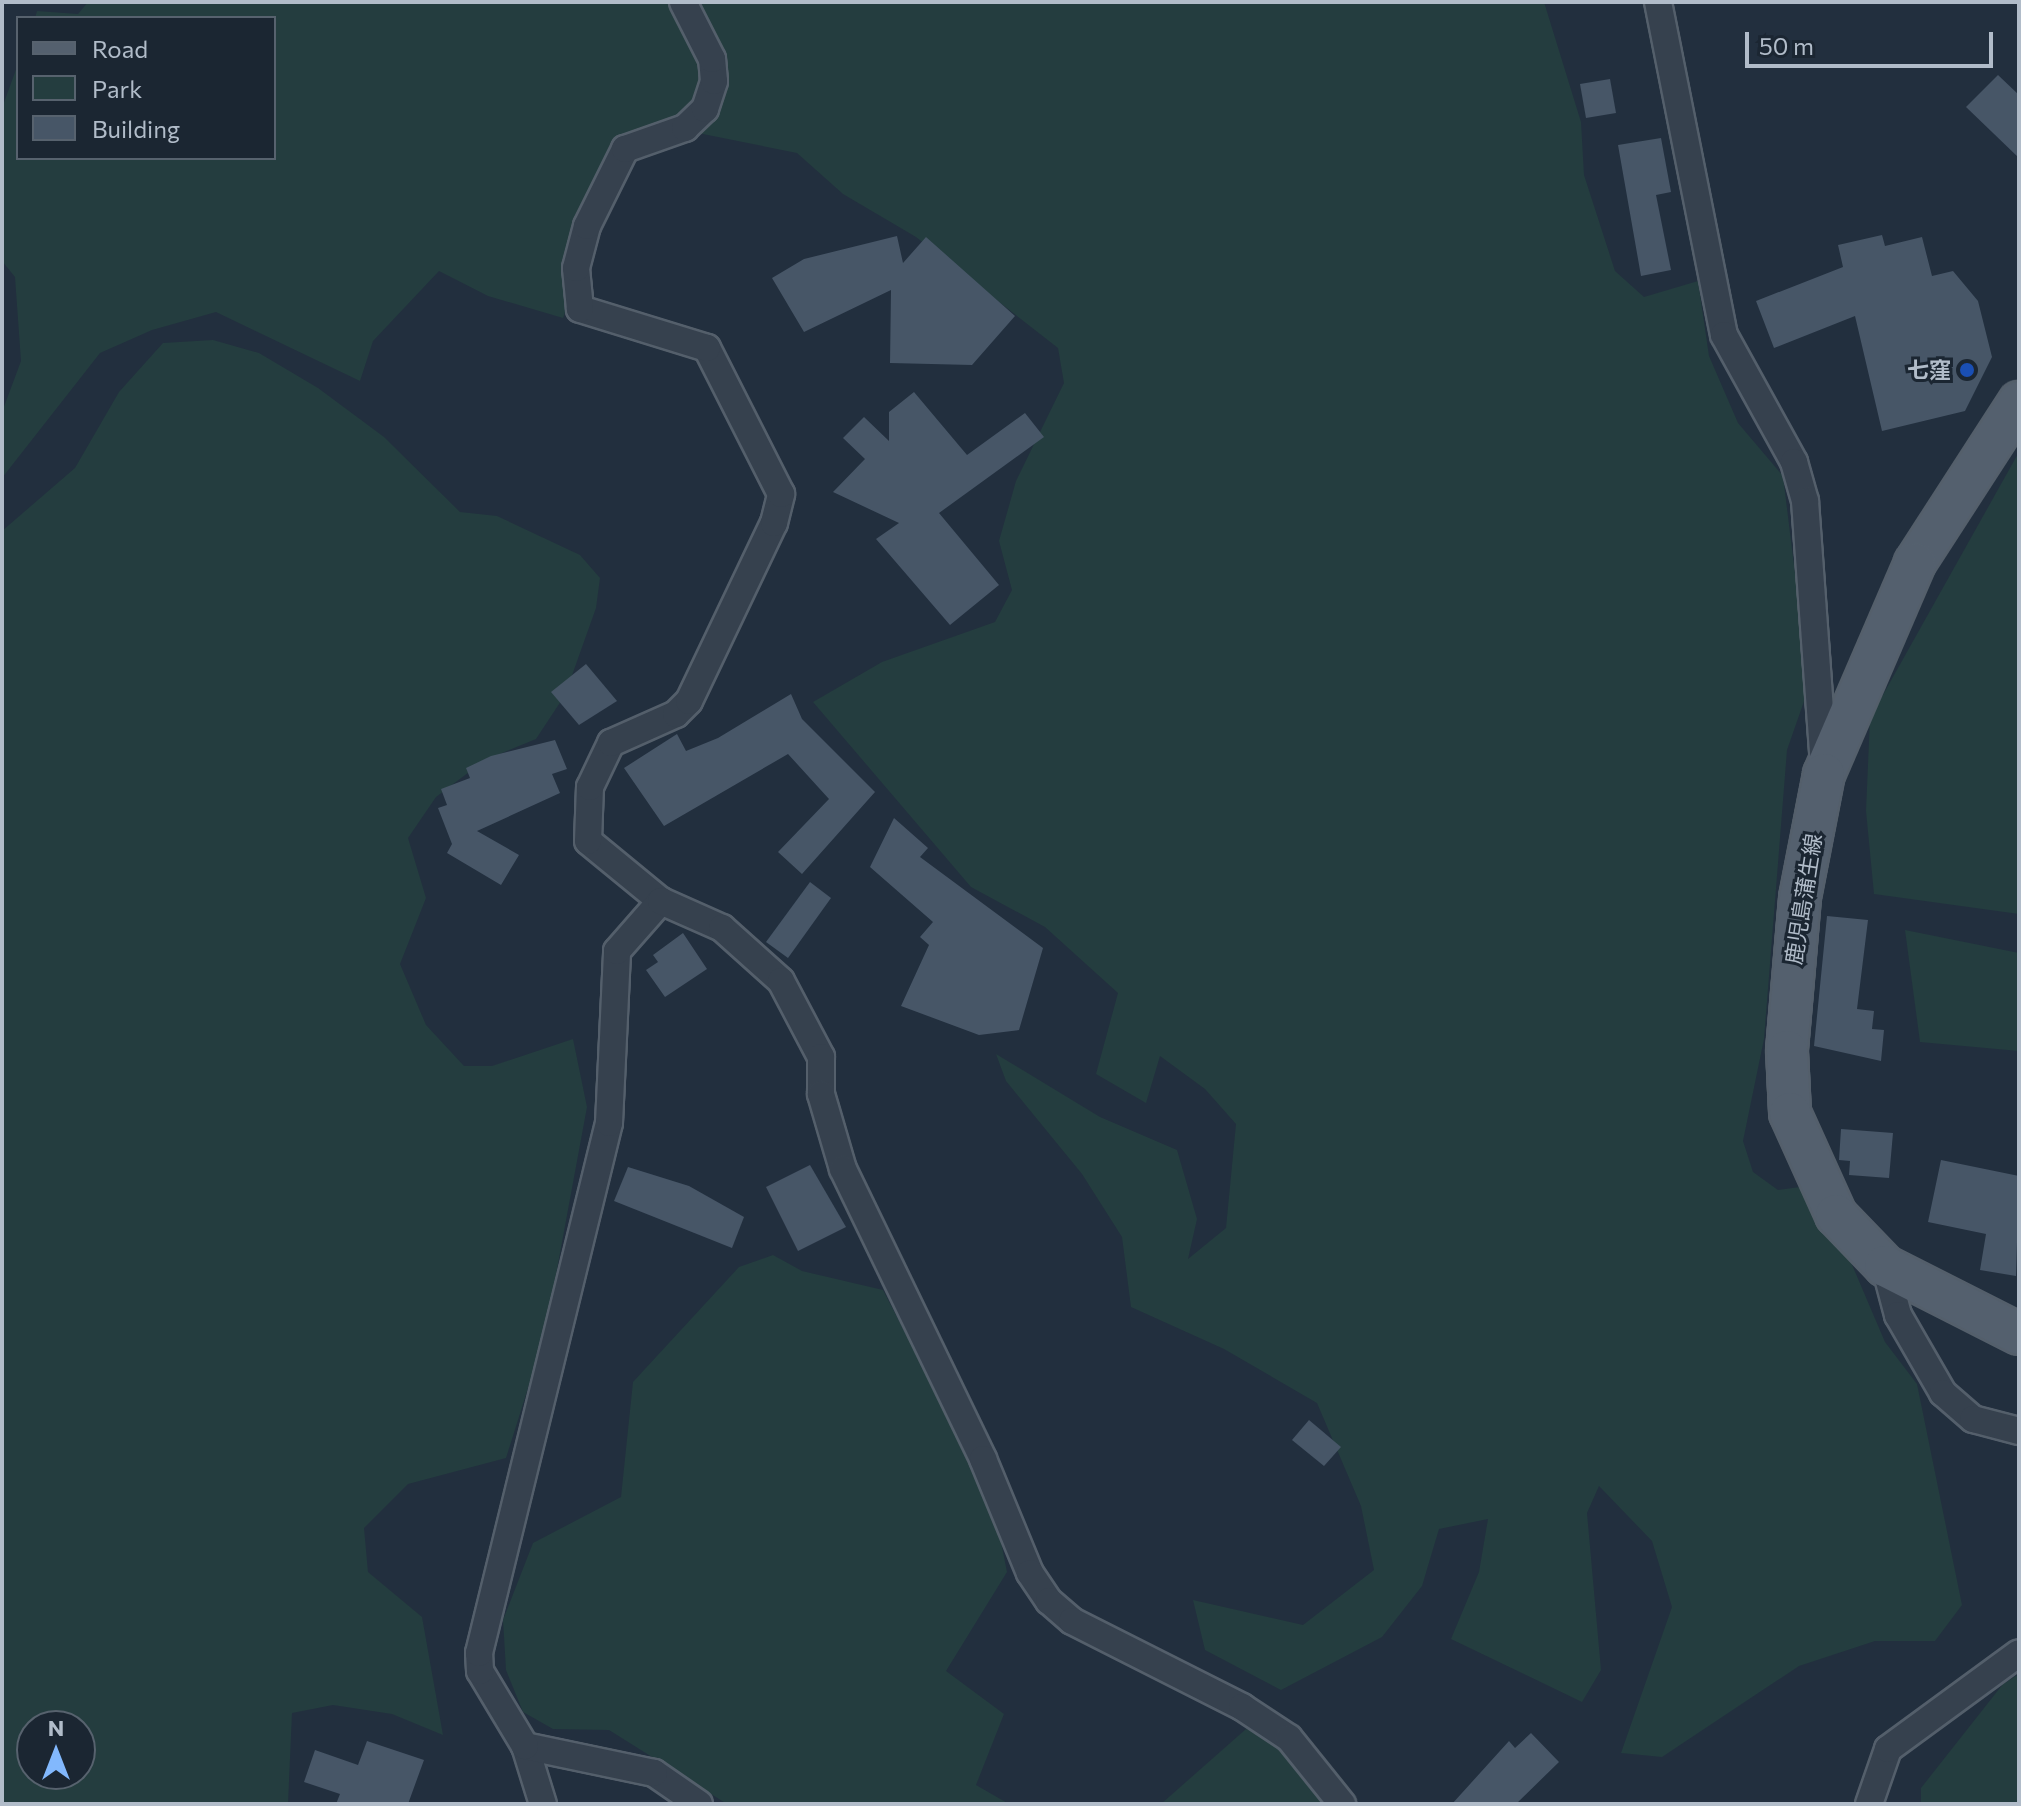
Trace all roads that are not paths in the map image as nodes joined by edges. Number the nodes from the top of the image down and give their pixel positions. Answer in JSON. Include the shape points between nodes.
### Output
{"nodes":[{"id":1,"x":683,"y":2,"type":"edge"},
{"id":2,"x":1658,"y":2,"type":"edge"},
{"id":3,"x":2019,"y":402,"type":"edge"},
{"id":4,"x":1824,"y":774,"type":"junction"},
{"id":5,"x":661,"y":901,"type":"junction"},
{"id":6,"x":1885,"y":1266,"type":"junction"},
{"id":7,"x":2019,"y":1334,"type":"edge"},
{"id":8,"x":2019,"y":1431,"type":"edge"},
{"id":9,"x":2019,"y":1653,"type":"edge"},
{"id":10,"x":525,"y":1746,"type":"junction"},
{"id":11,"x":543,"y":1804,"type":"edge"},
{"id":12,"x":699,"y":1804,"type":"edge"},
{"id":13,"x":1342,"y":1804,"type":"edge"},
{"id":14,"x":1869,"y":1804,"type":"edge"}],
"edges":[{"from":1,"to":5,"type":"street","via":[[712,59],[714,81],[705,109],[685,128],[625,149],[587,226],[576,268],[580,309],[707,348],[781,494],[774,523],[689,701],[676,714],[611,743],[590,787],[588,841]]},
{"from":2,"to":4,"type":"street","via":[[1724,335],[1794,462],[1805,501]]},
{"from":3,"to":4,"type":"main road","name":"鹿児島蒲生線","via":[[1915,563]]},
{"from":4,"to":6,"type":"main road","name":"鹿児島蒲生線","via":[[1791,973],[1790,1113],[1836,1215]]},
{"from":5,"to":10,"type":"street","via":[[617,951],[609,1123],[479,1653],[480,1671]]},
{"from":5,"to":13,"type":"street","via":[[722,928],[781,981],[821,1057],[821,1094],[843,1169],[983,1459],[1030,1573],[1049,1601],[1072,1621],[1242,1707],[1289,1738]]},
{"from":6,"to":7,"type":"main road","name":"鹿児島蒲生線"},
{"from":6,"to":8,"type":"street","via":[[1898,1315],[1943,1393],[1973,1419]]},
{"from":9,"to":14,"type":"street","via":[[1888,1749]]},
{"from":10,"to":11,"type":"street"},
{"from":10,"to":12,"type":"street","via":[[654,1773]]}]}
